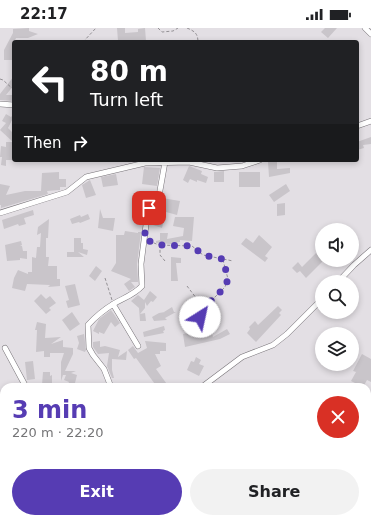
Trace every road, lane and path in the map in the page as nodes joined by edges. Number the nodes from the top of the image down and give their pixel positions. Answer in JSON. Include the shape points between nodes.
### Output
{"nodes":[{"id":1,"x":96,"y":28,"type":"edge"},
{"id":2,"x":158,"y":28,"type":"edge"},
{"id":3,"x":178,"y":28,"type":"edge"},
{"id":4,"x":187,"y":28,"type":"edge"},
{"id":5,"x":365,"y":28,"type":"edge"},
{"id":6,"x":371,"y":34,"type":"edge"},
{"id":7,"x":85,"y":40,"type":"edge"},
{"id":8,"x":198,"y":40,"type":"edge"},
{"id":9,"x":0,"y":79,"type":"edge"},
{"id":10,"x":12,"y":88,"type":"edge"},
{"id":11,"x":0,"y":104,"type":"edge"},
{"id":12,"x":12,"y":105,"type":"edge"},
{"id":13,"x":371,"y":121,"type":"edge"},
{"id":14,"x":359,"y":125,"type":"edge"},
{"id":15,"x":165,"y":162,"type":"junction"},
{"id":16,"x":189,"y":162,"type":"edge"},
{"id":17,"x":189,"y":162,"type":"edge"},
{"id":18,"x":254,"y":162,"type":"edge"},
{"id":19,"x":0,"y":213,"type":"edge"},
{"id":20,"x":144,"y":239,"type":"junction"},
{"id":21,"x":160,"y":245,"type":"junction"},
{"id":22,"x":371,"y":250,"type":"edge"},
{"id":23,"x":223,"y":259,"type":"junction"},
{"id":24,"x":164,"y":261,"type":"dead end"},
{"id":25,"x":233,"y":261,"type":"dead end"},
{"id":26,"x":345,"y":275,"type":"edge"},
{"id":27,"x":104,"y":278,"type":"dead end"},
{"id":28,"x":187,"y":286,"type":"dead end"},
{"id":29,"x":113,"y":304,"type":"junction"},
{"id":30,"x":315,"y":306,"type":"edge"},
{"id":31,"x":204,"y":308,"type":"junction"},
{"id":32,"x":200,"y":317,"type":"dead end"},
{"id":33,"x":138,"y":346,"type":"dead end"},
{"id":34,"x":5,"y":348,"type":"dead end"},
{"id":35,"x":24,"y":383,"type":"edge"},
{"id":36,"x":109,"y":383,"type":"edge"},
{"id":37,"x":207,"y":383,"type":"edge"}],
"edges":[{"from":1,"to":7,"type":"path"},
{"from":2,"to":3,"type":"path","via":[[162,32]]},
{"from":4,"to":8,"type":"path","via":[[195,32]]},
{"from":5,"to":6,"type":"street"},
{"from":9,"to":10,"type":"path"},
{"from":11,"to":12,"type":"street"},
{"from":13,"to":14,"type":"street"},
{"from":15,"to":17,"type":"street"},
{"from":15,"to":19,"type":"street","via":[[145,163],[86,177],[67,192]]},
{"from":15,"to":20,"type":"street","via":[[159,196],[149,208]]},
{"from":16,"to":18,"type":"street","via":[[217,168],[242,166]]},
{"from":20,"to":21,"type":"path"},
{"from":20,"to":29,"type":"street","via":[[142,286]]},
{"from":21,"to":23,"type":"path","via":[[192,246],[203,255]]},
{"from":21,"to":24,"type":"path","via":[[160,255]]},
{"from":22,"to":26,"type":"street"},
{"from":23,"to":25,"type":"path"},
{"from":23,"to":31,"type":"path","via":[[228,279],[225,287]]},
{"from":27,"to":29,"type":"path"},
{"from":28,"to":31,"type":"path"},
{"from":29,"to":33,"type":"street"},
{"from":29,"to":36,"type":"street","via":[[88,325],[89,348],[104,369]]},
{"from":30,"to":37,"type":"street","via":[[288,334],[273,345],[242,357]]},
{"from":31,"to":32,"type":"path"},
{"from":34,"to":35,"type":"street"}]}
